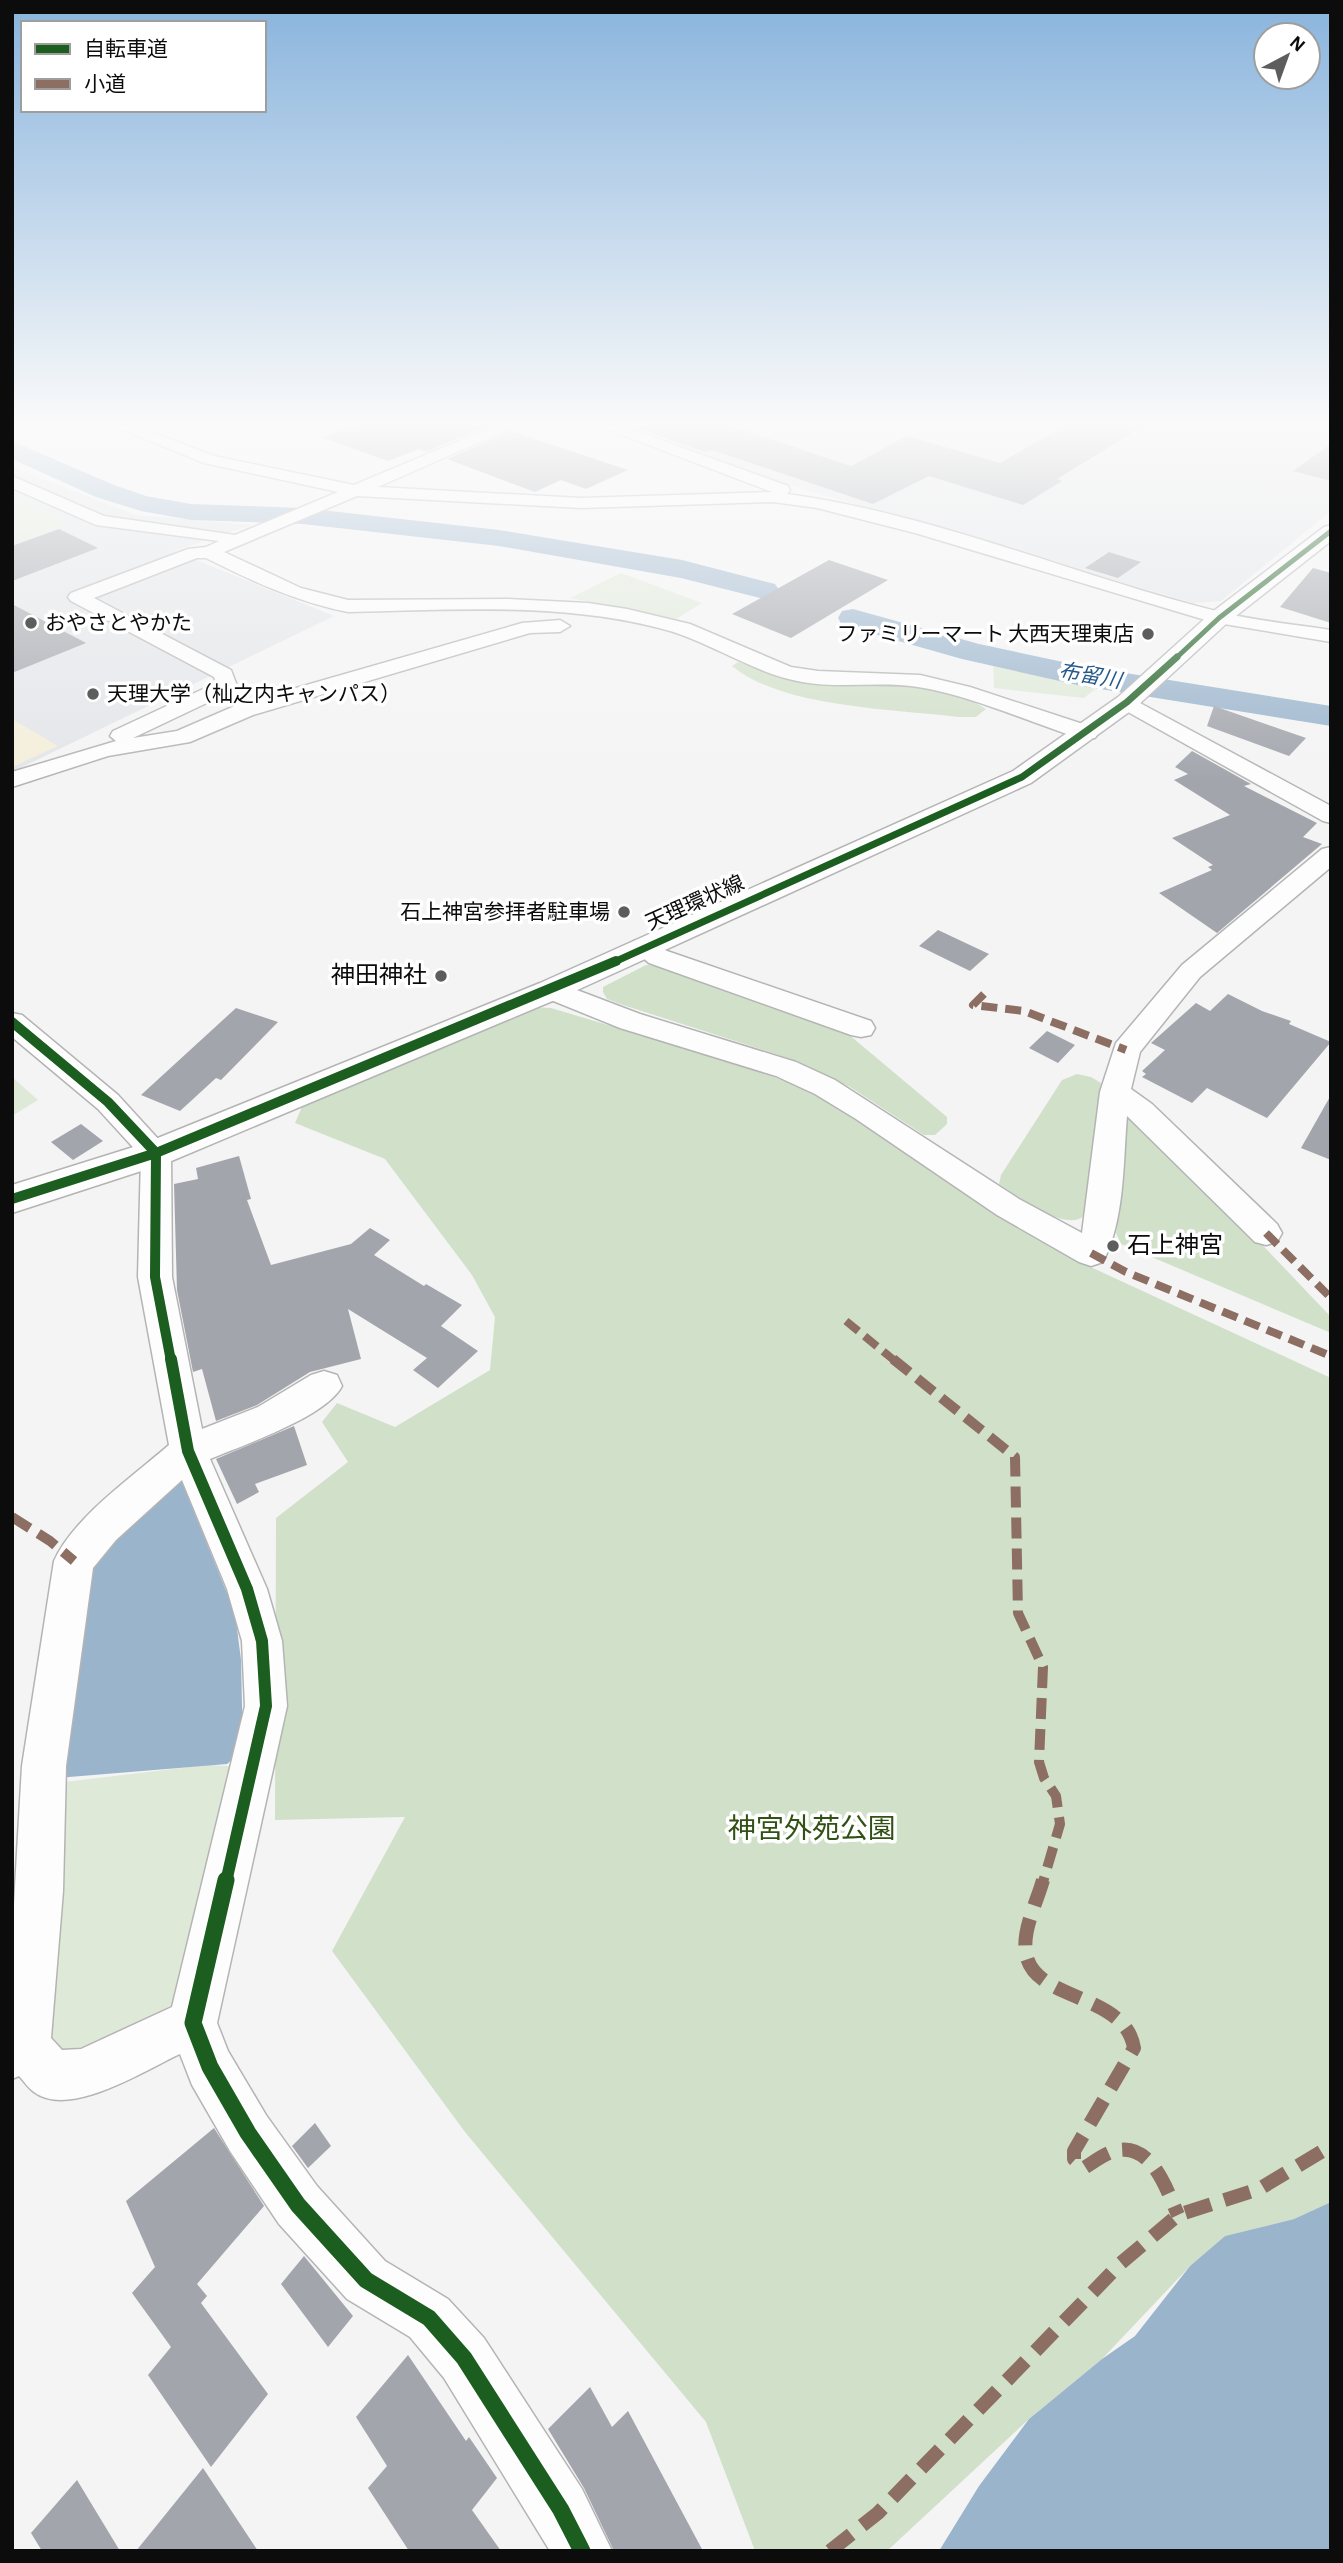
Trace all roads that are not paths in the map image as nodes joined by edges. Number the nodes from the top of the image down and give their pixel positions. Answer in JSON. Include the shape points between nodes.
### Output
{"nodes":[{"id":1,"x":225,"y":545,"type":"edge"},
{"id":2,"x":973,"y":545,"type":"edge"},
{"id":3,"x":1313,"y":545,"type":"edge"},
{"id":4,"x":209,"y":552,"type":"junction"},
{"id":5,"x":1219,"y":618,"type":"junction"},
{"id":6,"x":676,"y":627,"type":"junction"},
{"id":7,"x":1331,"y":636,"type":"edge"},
{"id":8,"x":1140,"y":691,"type":"junction"},
{"id":9,"x":1087,"y":733,"type":"junction"},
{"id":10,"x":104,"y":750,"type":"junction"},
{"id":11,"x":12,"y":780,"type":"edge"},
{"id":12,"x":1331,"y":817,"type":"edge"},
{"id":13,"x":1331,"y":854,"type":"edge"},
{"id":14,"x":643,"y":947,"type":"junction"},
{"id":15,"x":551,"y":990,"type":"junction"},
{"id":16,"x":12,"y":1022,"type":"edge"},
{"id":17,"x":862,"y":1028,"type":"dead end"},
{"id":18,"x":1115,"y":1092,"type":"junction"},
{"id":19,"x":156,"y":1153,"type":"junction"},
{"id":20,"x":12,"y":1199,"type":"edge"},
{"id":21,"x":1266,"y":1233,"type":"dead end"},
{"id":22,"x":324,"y":1385,"type":"dead end"},
{"id":23,"x":188,"y":1451,"type":"junction"},
{"id":24,"x":193,"y":2023,"type":"junction"},
{"id":25,"x":19,"y":2050,"type":"edge"},
{"id":26,"x":582,"y":2551,"type":"edge"}],
"edges":[{"from":1,"to":4,"type":"street"},
{"from":2,"to":5,"type":"street"},
{"from":3,"to":5,"type":"main road","name":"天理環状線"},
{"from":4,"to":6,"type":"street","via":[[327,603],[579,608],[634,615]]},
{"from":4,"to":10,"type":"street","via":[[194,553],[78,597],[224,674],[227,686],[112,741]]},
{"from":5,"to":7,"type":"street"},
{"from":5,"to":8,"type":"main road","name":"天理環状線"},
{"from":6,"to":9,"type":"street","via":[[775,669],[804,676],[918,681],[979,696]]},
{"from":6,"to":10,"type":"street","via":[[529,626],[245,710],[182,737]]},
{"from":8,"to":9,"type":"main road","name":"天理環状線"},
{"from":8,"to":12,"type":"street"},
{"from":9,"to":14,"type":"main road","name":"天理環状線","via":[[1022,777]]},
{"from":10,"to":11,"type":"street"},
{"from":13,"to":18,"type":"street","via":[[1191,971],[1126,1049]]},
{"from":14,"to":15,"type":"main road","name":"天理環状線"},
{"from":14,"to":17,"type":"street","via":[[658,957]]},
{"from":15,"to":18,"type":"street","via":[[630,1021],[786,1069],[825,1087],[1008,1207],[1091,1252],[1101,1223]]},
{"from":15,"to":19,"type":"main road","name":"天理環状線"},
{"from":16,"to":19,"type":"street","via":[[108,1102]]},
{"from":18,"to":21,"type":"street","via":[[1141,1111]]},
{"from":19,"to":20,"type":"main road","name":"天理環状線"},
{"from":19,"to":23,"type":"street","via":[[155,1277]]},
{"from":22,"to":23,"type":"street","via":[[271,1418]]},
{"from":23,"to":24,"type":"street","via":[[247,1589],[262,1641],[266,1706]]},
{"from":23,"to":25,"type":"street","via":[[102,1528],[74,1561],[44,1766],[40,1891]]},
{"from":24,"to":25,"type":"street","via":[[83,2074],[52,2075]]},
{"from":24,"to":26,"type":"street","via":[[210,2067],[248,2133],[298,2205],[366,2280],[429,2318],[464,2358]]}]}
